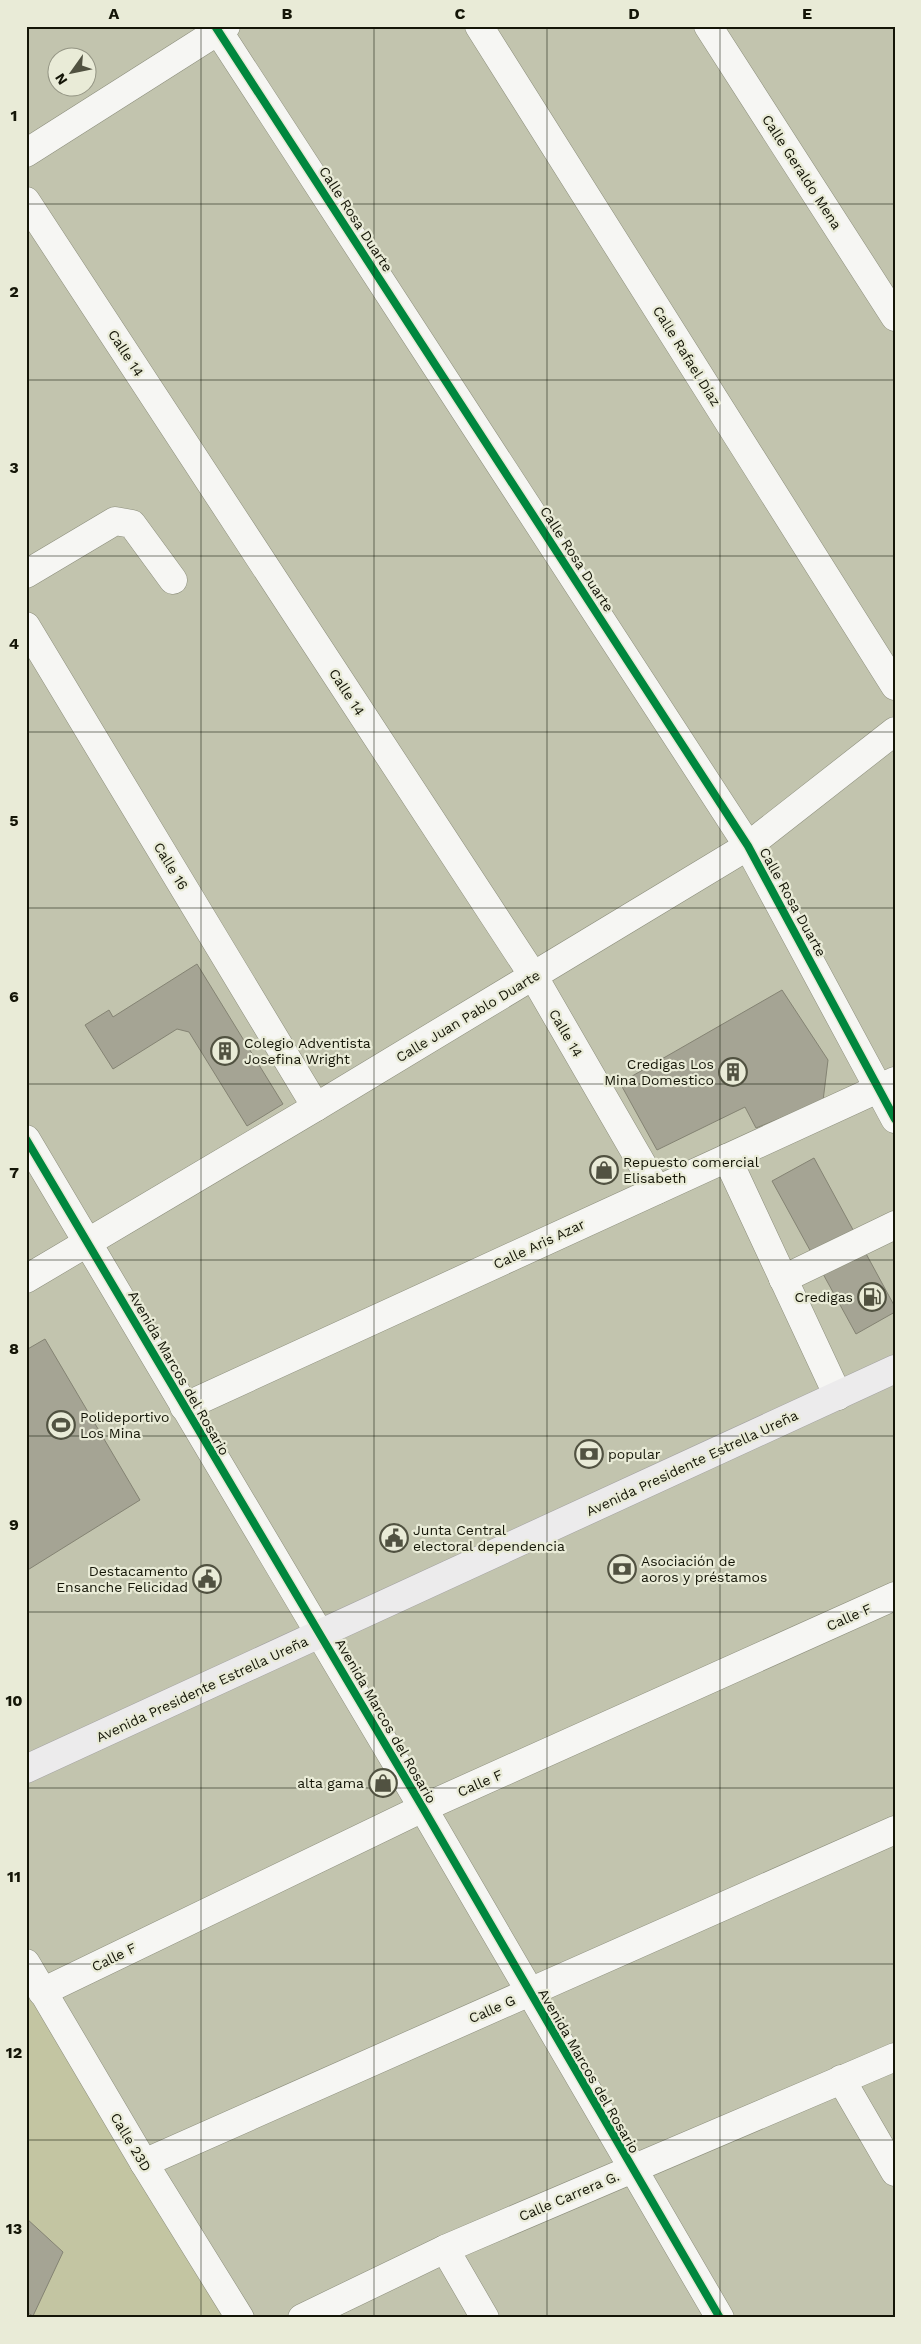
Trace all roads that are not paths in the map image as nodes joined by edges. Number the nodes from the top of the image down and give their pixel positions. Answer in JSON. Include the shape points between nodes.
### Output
{"nodes":[{"id":1,"x":479,"y":26,"type":"edge"},
{"id":2,"x":708,"y":26,"type":"edge"},
{"id":3,"x":220,"y":28,"type":"edge"},
{"id":4,"x":26,"y":154,"type":"edge"},
{"id":5,"x":26,"y":201,"type":"edge"},
{"id":6,"x":895,"y":317,"type":"edge"},
{"id":7,"x":26,"y":574,"type":"edge"},
{"id":8,"x":172,"y":580,"type":"dead end"},
{"id":9,"x":26,"y":626,"type":"edge"},
{"id":10,"x":895,"y":686,"type":"edge"},
{"id":11,"x":895,"y":731,"type":"edge"},
{"id":12,"x":748,"y":846,"type":"junction"},
{"id":13,"x":534,"y":977,"type":"junction"},
{"id":14,"x":887,"y":1084,"type":"edge"},
{"id":15,"x":316,"y":1107,"type":"junction"},
{"id":16,"x":895,"y":1119,"type":"edge"},
{"id":17,"x":26,"y":1139,"type":"edge"},
{"id":18,"x":727,"y":1158,"type":"junction"},
{"id":19,"x":657,"y":1190,"type":"junction"},
{"id":20,"x":895,"y":1225,"type":"edge"},
{"id":21,"x":88,"y":1241,"type":"junction"},
{"id":22,"x":26,"y":1278,"type":"edge"},
{"id":23,"x":783,"y":1279,"type":"junction"},
{"id":24,"x":895,"y":1369,"type":"edge"},
{"id":25,"x":838,"y":1396,"type":"junction"},
{"id":26,"x":184,"y":1407,"type":"junction"},
{"id":27,"x":895,"y":1596,"type":"edge"},
{"id":28,"x":320,"y":1635,"type":"junction"},
{"id":29,"x":26,"y":1769,"type":"edge"},
{"id":30,"x":423,"y":1808,"type":"junction"},
{"id":31,"x":895,"y":1830,"type":"edge"},
{"id":32,"x":26,"y":1963,"type":"edge"},
{"id":33,"x":42,"y":1992,"type":"junction"},
{"id":34,"x":529,"y":1992,"type":"junction"},
{"id":35,"x":895,"y":2057,"type":"edge"},
{"id":36,"x":841,"y":2079,"type":"junction"},
{"id":37,"x":144,"y":2163,"type":"junction"},
{"id":38,"x":632,"y":2169,"type":"junction"},
{"id":39,"x":895,"y":2172,"type":"edge"},
{"id":40,"x":445,"y":2249,"type":"junction"},
{"id":41,"x":240,"y":2318,"type":"edge"},
{"id":42,"x":302,"y":2318,"type":"edge"},
{"id":43,"x":486,"y":2318,"type":"edge"},
{"id":44,"x":720,"y":2318,"type":"edge"}],
"edges":[{"from":1,"to":10,"type":"street","name":"Calle Rafael Díaz"},
{"from":2,"to":6,"type":"street","name":"Calle Geraldo Mena"},
{"from":3,"to":4,"type":"street"},
{"from":3,"to":12,"type":"street","name":"Calle Rosa Duarte"},
{"from":5,"to":13,"type":"street","name":"Calle 14"},
{"from":7,"to":8,"type":"street","via":[[115,521],[132,524]]},
{"from":9,"to":15,"type":"street","name":"Calle 16"},
{"from":11,"to":12,"type":"street","name":"Calle Juan Pablo Duarte"},
{"from":12,"to":13,"type":"street","name":"Calle Juan Pablo Duarte"},
{"from":12,"to":14,"type":"street","name":"Calle Rosa Duarte"},
{"from":13,"to":15,"type":"street","name":"Calle Juan Pablo Duarte"},
{"from":13,"to":19,"type":"street","name":"Calle 14"},
{"from":14,"to":16,"type":"street","name":"Calle Rosa Duarte"},
{"from":14,"to":18,"type":"street","name":"Calle Aris Azar"},
{"from":15,"to":21,"type":"street","name":"Calle Juan Pablo Duarte"},
{"from":17,"to":21,"type":"street","name":"Avenida Marcos del Rosario"},
{"from":18,"to":19,"type":"street","name":"Calle Aris Azar"},
{"from":18,"to":23,"type":"street"},
{"from":19,"to":26,"type":"street","name":"Calle Aris Azar"},
{"from":20,"to":23,"type":"street"},
{"from":21,"to":22,"type":"street","name":"Calle Juan Pablo Duarte"},
{"from":21,"to":26,"type":"street","name":"Avenida Marcos del Rosario"},
{"from":23,"to":25,"type":"street"},
{"from":24,"to":25,"type":"main road","name":"Avenida Presidente Estrella Ureña"},
{"from":25,"to":28,"type":"main road","name":"Avenida Presidente Estrella Ureña"},
{"from":26,"to":28,"type":"street","name":"Avenida Marcos del Rosario"},
{"from":27,"to":30,"type":"street","name":"Calle F"},
{"from":28,"to":29,"type":"main road","name":"Avenida Presidente Estrella Ureña"},
{"from":28,"to":30,"type":"street","name":"Avenida Marcos del Rosario"},
{"from":30,"to":33,"type":"street","name":"Calle F"},
{"from":30,"to":34,"type":"street","name":"Avenida Marcos del Rosario"},
{"from":31,"to":34,"type":"street","name":"Calle G"},
{"from":32,"to":33,"type":"street","name":"Calle 23D"},
{"from":33,"to":37,"type":"street","name":"Calle 23D"},
{"from":34,"to":37,"type":"street","name":"Calle G"},
{"from":34,"to":38,"type":"street","name":"Avenida Marcos del Rosario"},
{"from":35,"to":36,"type":"street","name":"Calle Carrera G."},
{"from":36,"to":38,"type":"street","name":"Calle Carrera G."},
{"from":36,"to":39,"type":"street"},
{"from":37,"to":41,"type":"street","name":"Calle 23D"},
{"from":38,"to":40,"type":"street","name":"Calle Carrera G."},
{"from":38,"to":44,"type":"street","name":"Avenida Marcos del Rosario"},
{"from":40,"to":42,"type":"street","name":"Calle Carrera G."},
{"from":40,"to":43,"type":"street"}]}
